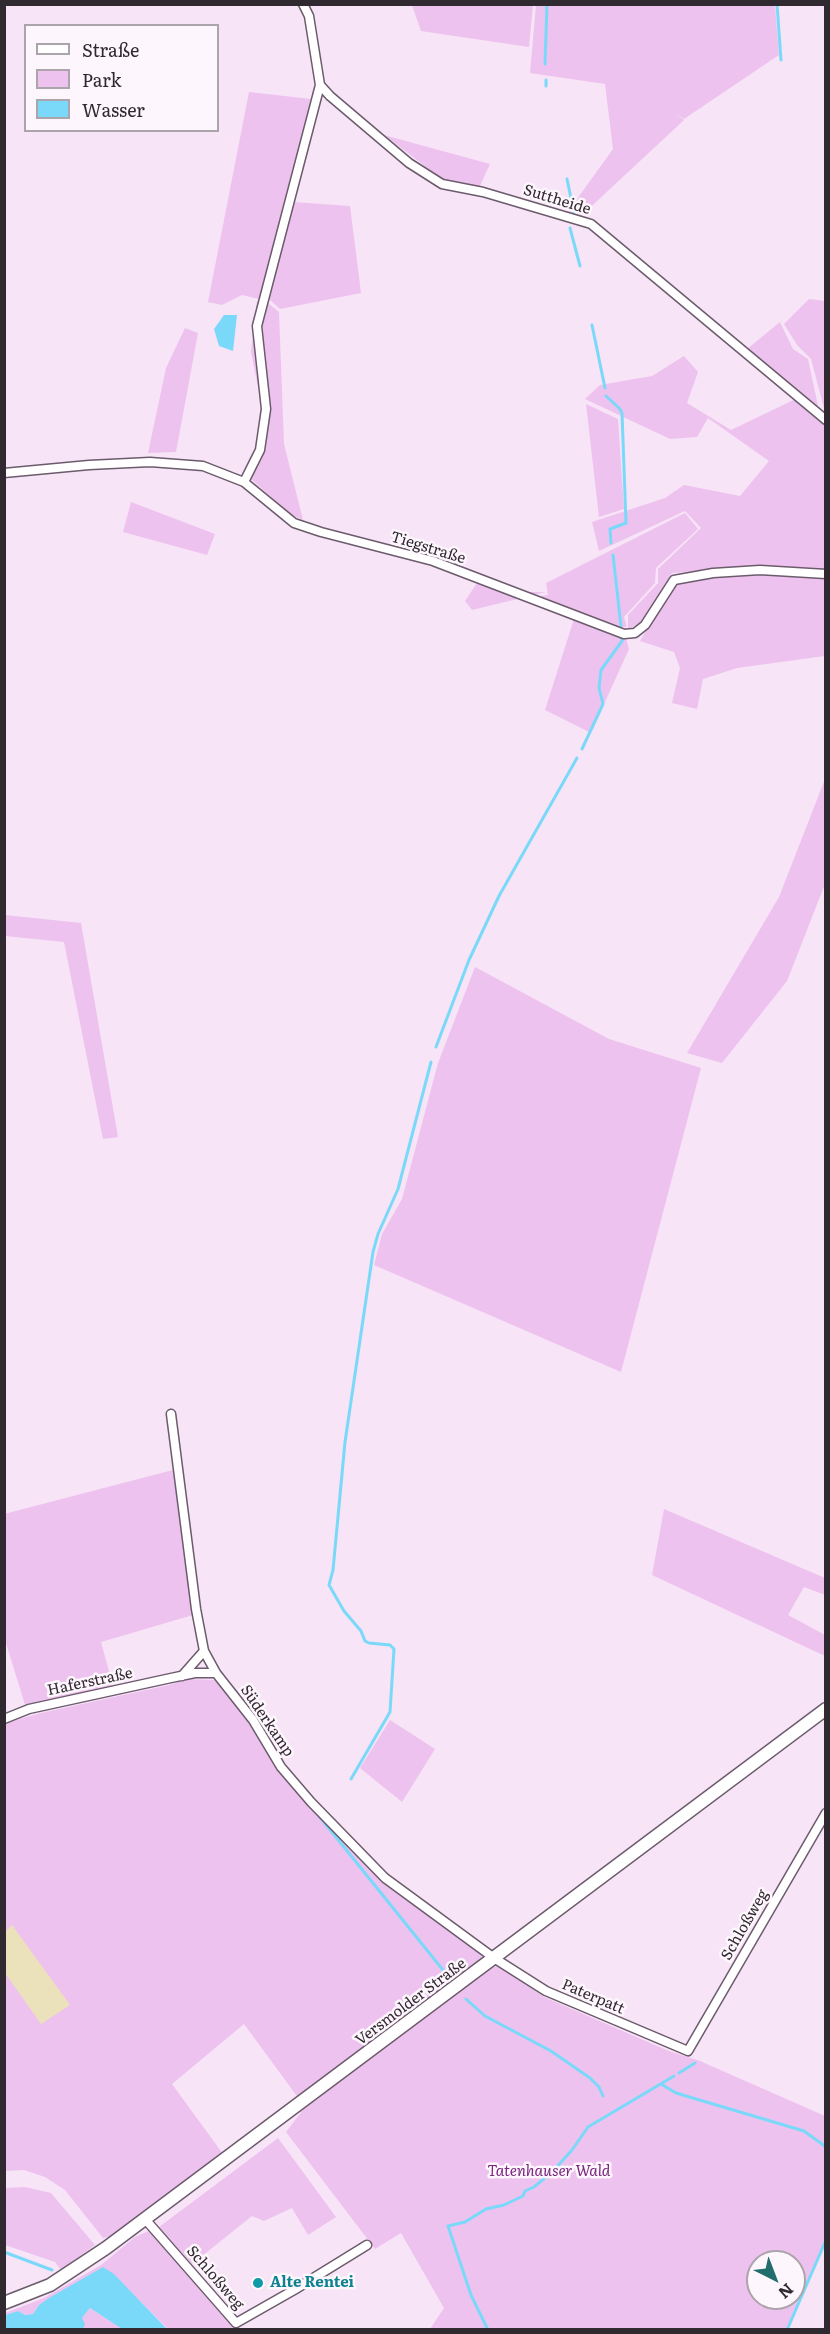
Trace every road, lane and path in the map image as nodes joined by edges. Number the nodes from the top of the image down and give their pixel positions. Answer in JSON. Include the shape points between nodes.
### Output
{"nodes":[{"id":1,"x":303,"y":4,"type":"edge"},
{"id":2,"x":320,"y":85,"type":"junction"},
{"id":3,"x":825,"y":420,"type":"edge"},
{"id":4,"x":4,"y":473,"type":"edge"},
{"id":5,"x":244,"y":482,"type":"junction"},
{"id":6,"x":825,"y":574,"type":"edge"},
{"id":7,"x":171,"y":1414,"type":"dead end"},
{"id":8,"x":204,"y":1651,"type":"junction"},
{"id":9,"x":216,"y":1673,"type":"junction"},
{"id":10,"x":182,"y":1676,"type":"junction"},
{"id":11,"x":825,"y":1709,"type":"edge"},
{"id":12,"x":4,"y":1719,"type":"edge"},
{"id":13,"x":825,"y":1813,"type":"edge"},
{"id":14,"x":494,"y":1958,"type":"junction"},
{"id":15,"x":688,"y":2051,"type":"joint"},
{"id":16,"x":145,"y":2219,"type":"junction"},
{"id":17,"x":367,"y":2245,"type":"dead end"},
{"id":18,"x":4,"y":2303,"type":"edge"}],
"edges":[{"from":1,"to":2,"type":"street","via":[[309,16]]},
{"from":2,"to":3,"type":"street","name":"Suttheide","via":[[409,163],[442,184],[591,224]]},
{"from":2,"to":5,"type":"street","via":[[257,326],[266,409],[260,450]]},
{"from":4,"to":5,"type":"street","name":"Tiegstraße","via":[[150,462],[203,466]]},
{"from":5,"to":6,"type":"street","name":"Tiegstraße","via":[[294,523],[433,561],[624,634],[635,633],[645,625],[674,580],[760,570]]},
{"from":7,"to":8,"type":"street","name":"Süderkamp"},
{"from":8,"to":9,"type":"street","name":"Süderkamp"},
{"from":8,"to":10,"type":"street"},
{"from":9,"to":10,"type":"street","name":"Haferstraße"},
{"from":9,"to":14,"type":"street","name":"Süderkamp","via":[[254,1720],[281,1767],[339,1832],[385,1878]]},
{"from":10,"to":12,"type":"street","name":"Haferstraße","via":[[29,1709]]},
{"from":11,"to":14,"type":"main road","name":"Versmolder Straße"},
{"from":13,"to":15,"type":"street","name":"Schloßweg"},
{"from":14,"to":15,"type":"street","name":"Paterpatt","via":[[546,1991]]},
{"from":14,"to":16,"type":"main road","name":"Versmolder Straße"},
{"from":16,"to":17,"type":"street","name":"Schloßweg","via":[[236,2323]]},
{"from":16,"to":18,"type":"main road","name":"Versmolder Straße","via":[[65,2276]]}]}
